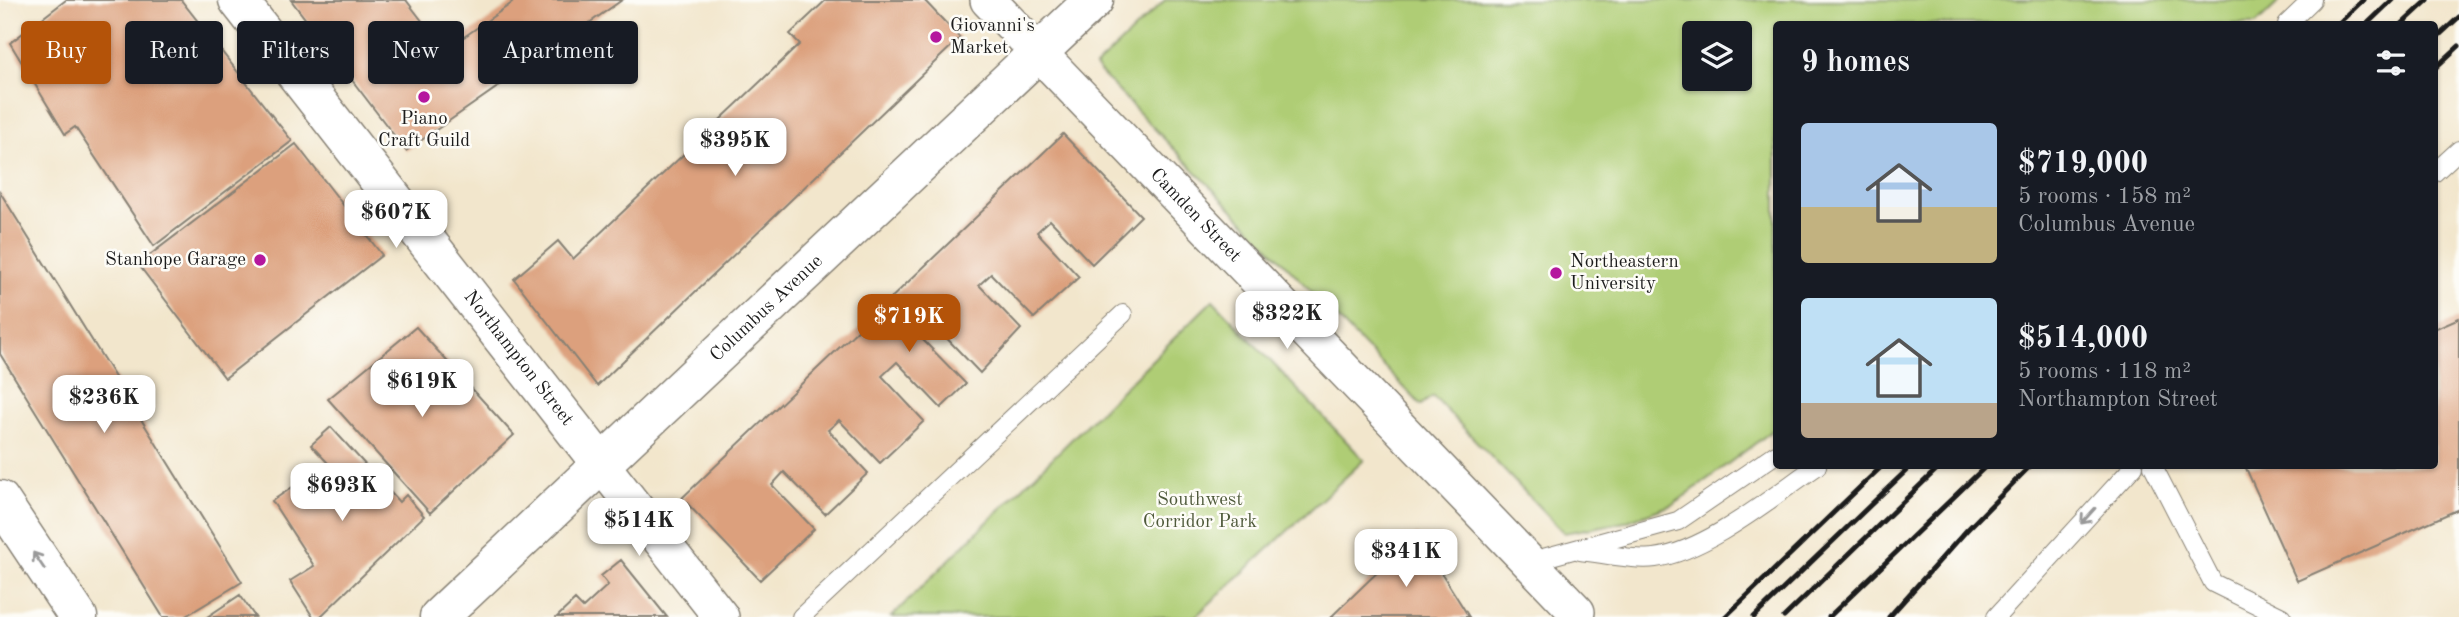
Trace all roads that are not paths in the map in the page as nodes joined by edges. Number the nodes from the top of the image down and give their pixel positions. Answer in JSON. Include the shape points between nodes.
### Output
{"nodes":[{"id":1,"x":238,"y":0,"type":"edge"},
{"id":2,"x":988,"y":0,"type":"edge"},
{"id":3,"x":1094,"y":0,"type":"edge"},
{"id":4,"x":2312,"y":0,"type":"edge"},
{"id":5,"x":2290,"y":21,"type":"edge"},
{"id":6,"x":1038,"y":51,"type":"junction"},
{"id":7,"x":2459,"y":150,"type":"edge"},
{"id":8,"x":2438,"y":169,"type":"edge"},
{"id":9,"x":1122,"y":314,"type":"dead end"},
{"id":10,"x":1773,"y":456,"type":"edge"},
{"id":11,"x":601,"y":464,"type":"junction"},
{"id":12,"x":1812,"y":469,"type":"edge"},
{"id":13,"x":2131,"y":469,"type":"edge"},
{"id":14,"x":2155,"y":469,"type":"edge"},
{"id":15,"x":0,"y":500,"type":"edge"},
{"id":16,"x":1573,"y":550,"type":"junction"},
{"id":17,"x":1529,"y":562,"type":"junction"},
{"id":18,"x":1577,"y":612,"type":"dead end"},
{"id":19,"x":78,"y":617,"type":"edge"},
{"id":20,"x":439,"y":617,"type":"edge"},
{"id":21,"x":721,"y":617,"type":"edge"},
{"id":22,"x":801,"y":617,"type":"edge"},
{"id":23,"x":1996,"y":617,"type":"edge"},
{"id":24,"x":2282,"y":617,"type":"edge"}],
"edges":[{"from":1,"to":11,"type":"main road","name":"Northampton Street"},
{"from":2,"to":6,"type":"street","name":"Camden Street"},
{"from":3,"to":6,"type":"main road","name":"Columbus Avenue"},
{"from":4,"to":5,"type":"lane"},
{"from":6,"to":11,"type":"main road","name":"Columbus Avenue"},
{"from":6,"to":17,"type":"street","name":"Camden Street"},
{"from":7,"to":8,"type":"lane"},
{"from":9,"to":22,"type":"lane"},
{"from":10,"to":16,"type":"lane","via":[[1678,521]]},
{"from":11,"to":20,"type":"main road","name":"Columbus Avenue"},
{"from":11,"to":21,"type":"street","name":"Northampton Street"},
{"from":12,"to":16,"type":"lane","via":[[1707,540],[1672,555],[1651,559]]},
{"from":13,"to":23,"type":"lane","one_way":true},
{"from":14,"to":24,"type":"lane","via":[[2213,583]]},
{"from":19,"to":15,"type":"main road","one_way":true},
{"from":16,"to":17,"type":"lane"},
{"from":17,"to":18,"type":"street","name":"Camden Street"}]}
